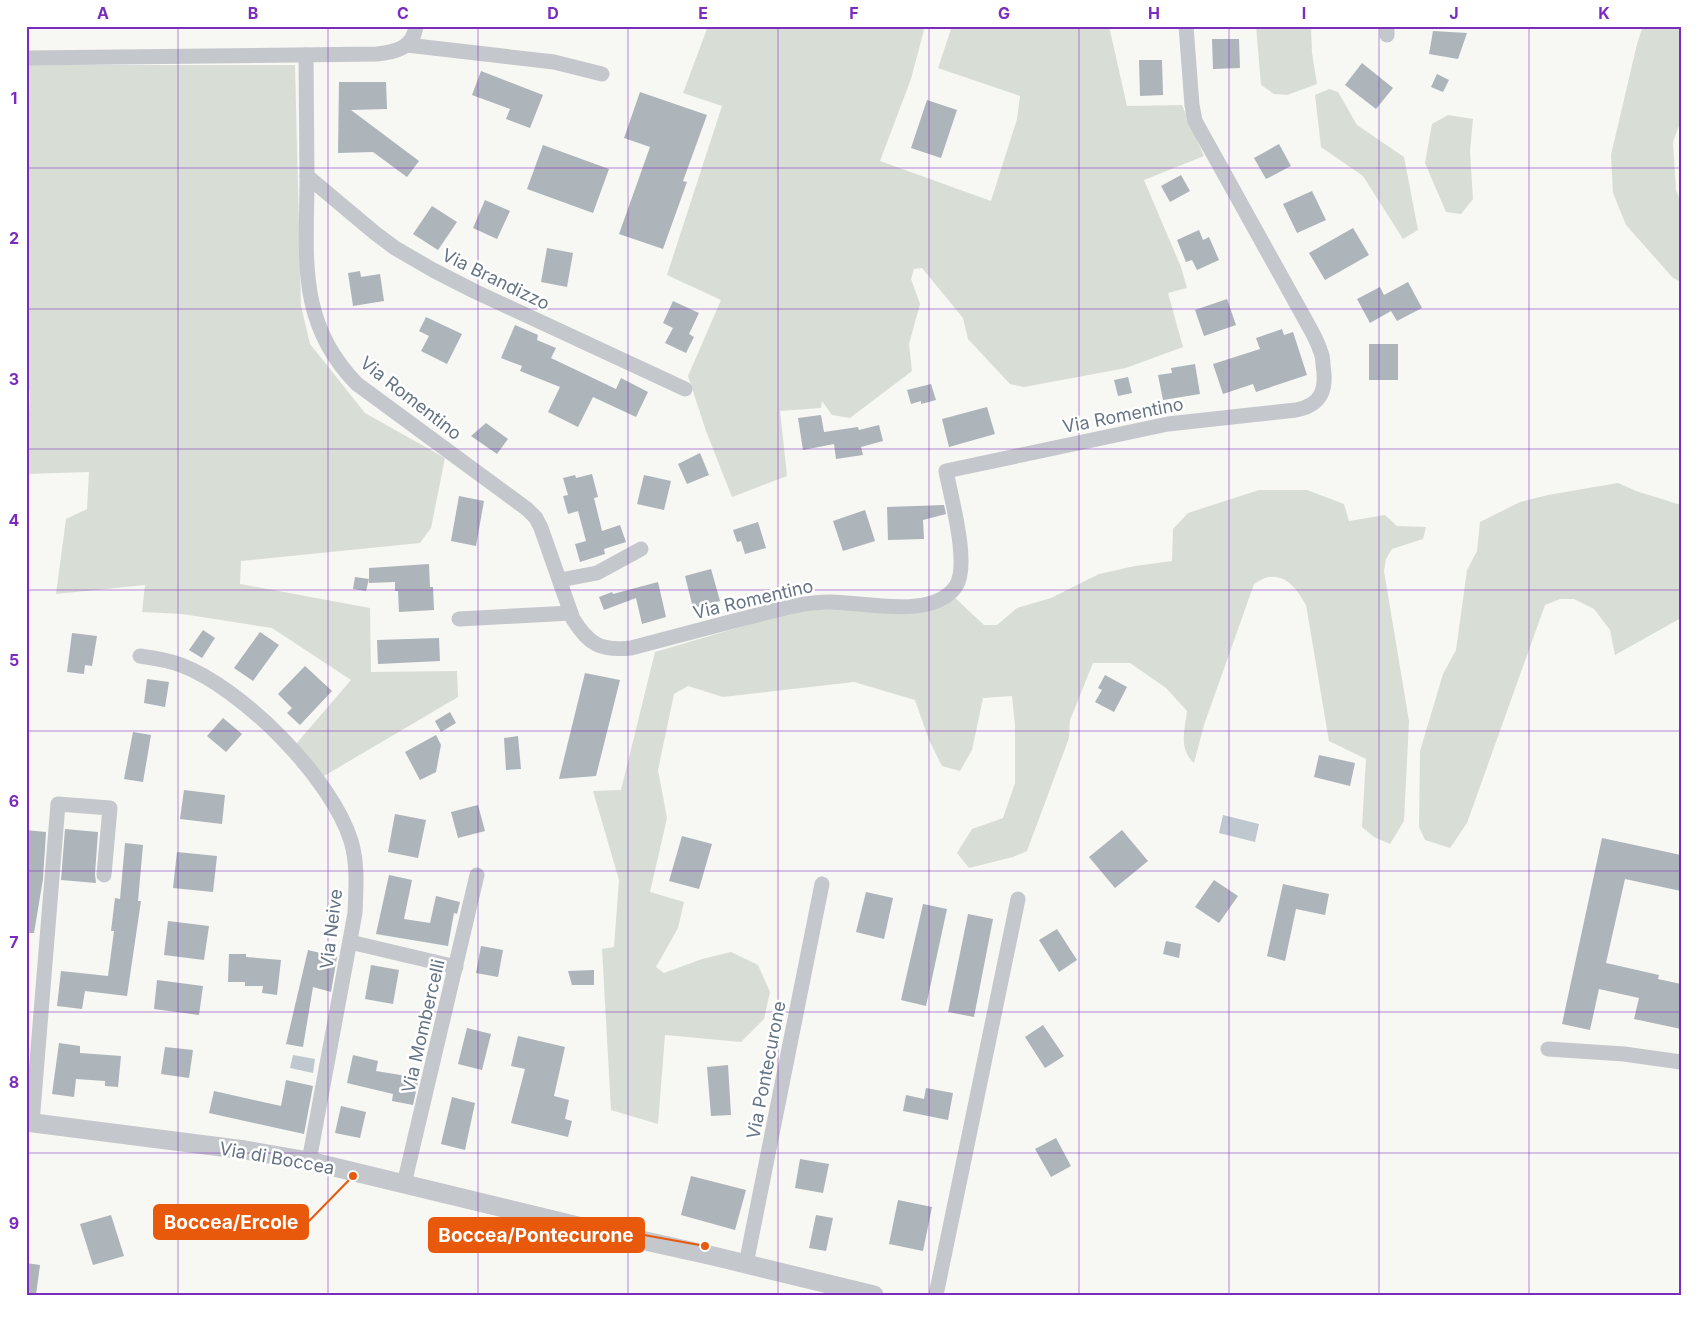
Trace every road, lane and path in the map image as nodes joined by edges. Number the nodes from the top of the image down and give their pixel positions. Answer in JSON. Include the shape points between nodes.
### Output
{"nodes":[{"id":1,"x":416,"y":26,"type":"edge"},
{"id":2,"x":1186,"y":26,"type":"edge"},
{"id":3,"x":407,"y":45,"type":"junction"},
{"id":4,"x":306,"y":55,"type":"junction"},
{"id":5,"x":26,"y":58,"type":"edge"},
{"id":6,"x":602,"y":74,"type":"dead end"},
{"id":7,"x":307,"y":176,"type":"junction"},
{"id":8,"x":685,"y":389,"type":"dead end"},
{"id":9,"x":641,"y":549,"type":"dead end"},
{"id":10,"x":560,"y":580,"type":"junction"},
{"id":11,"x":571,"y":613,"type":"junction"},
{"id":12,"x":459,"y":619,"type":"dead end"},
{"id":13,"x":140,"y":656,"type":"dead end"},
{"id":14,"x":104,"y":875,"type":"dead end"},
{"id":15,"x":477,"y":875,"type":"dead end"},
{"id":16,"x":822,"y":884,"type":"dead end"},
{"id":17,"x":1018,"y":900,"type":"dead end"},
{"id":18,"x":350,"y":942,"type":"junction"},
{"id":19,"x":456,"y":966,"type":"junction"},
{"id":20,"x":1548,"y":1049,"type":"dead end"},
{"id":21,"x":1681,"y":1062,"type":"edge"},
{"id":22,"x":29,"y":1123,"type":"edge"},
{"id":23,"x":309,"y":1161,"type":"junction"},
{"id":24,"x":404,"y":1184,"type":"junction"},
{"id":25,"x":746,"y":1264,"type":"junction"},
{"id":26,"x":874,"y":1295,"type":"edge"},
{"id":27,"x":936,"y":1295,"type":"edge"}],
"edges":[{"from":1,"to":3,"type":"street"},
{"from":2,"to":11,"type":"street","name":"Via Romentino","via":[[1195,121],[1321,351],[1324,385],[1317,401],[1296,410],[1146,428],[946,471],[960,542],[960,578],[952,592],[933,602],[903,607],[852,602],[810,604],[619,649],[607,648],[588,639]]},
{"from":3,"to":4,"type":"street","via":[[377,54]]},
{"from":3,"to":6,"type":"street","via":[[554,62]]},
{"from":4,"to":5,"type":"street"},
{"from":4,"to":7,"type":"street","name":"Via Romentino"},
{"from":7,"to":8,"type":"street","name":"Via Brandizzo","via":[[395,248],[433,270]]},
{"from":7,"to":10,"type":"street","name":"Via Romentino","via":[[309,290],[325,343],[357,384],[536,518]]},
{"from":9,"to":10,"type":"street","via":[[597,573]]},
{"from":10,"to":11,"type":"street","name":"Via Romentino"},
{"from":11,"to":12,"type":"street"},
{"from":13,"to":18,"type":"street","name":"Via Neive","via":[[182,665],[206,677],[272,728],[317,778],[335,804],[351,842],[356,878]]},
{"from":14,"to":22,"type":"street","via":[[110,808],[58,804]]},
{"from":15,"to":19,"type":"street","name":"Via Mombercelli"},
{"from":16,"to":25,"type":"street","name":"Via Pontecurone"},
{"from":17,"to":27,"type":"street"},
{"from":18,"to":19,"type":"street"},
{"from":18,"to":23,"type":"street","name":"Via Neive"},
{"from":19,"to":24,"type":"street","name":"Via Mombercelli"},
{"from":20,"to":21,"type":"street"},
{"from":22,"to":23,"type":"street","name":"Via di Boccea"},
{"from":23,"to":24,"type":"street","name":"Via di Boccea"},
{"from":24,"to":25,"type":"street","name":"Via di Boccea"},
{"from":25,"to":26,"type":"street","name":"Via di Boccea"}]}
